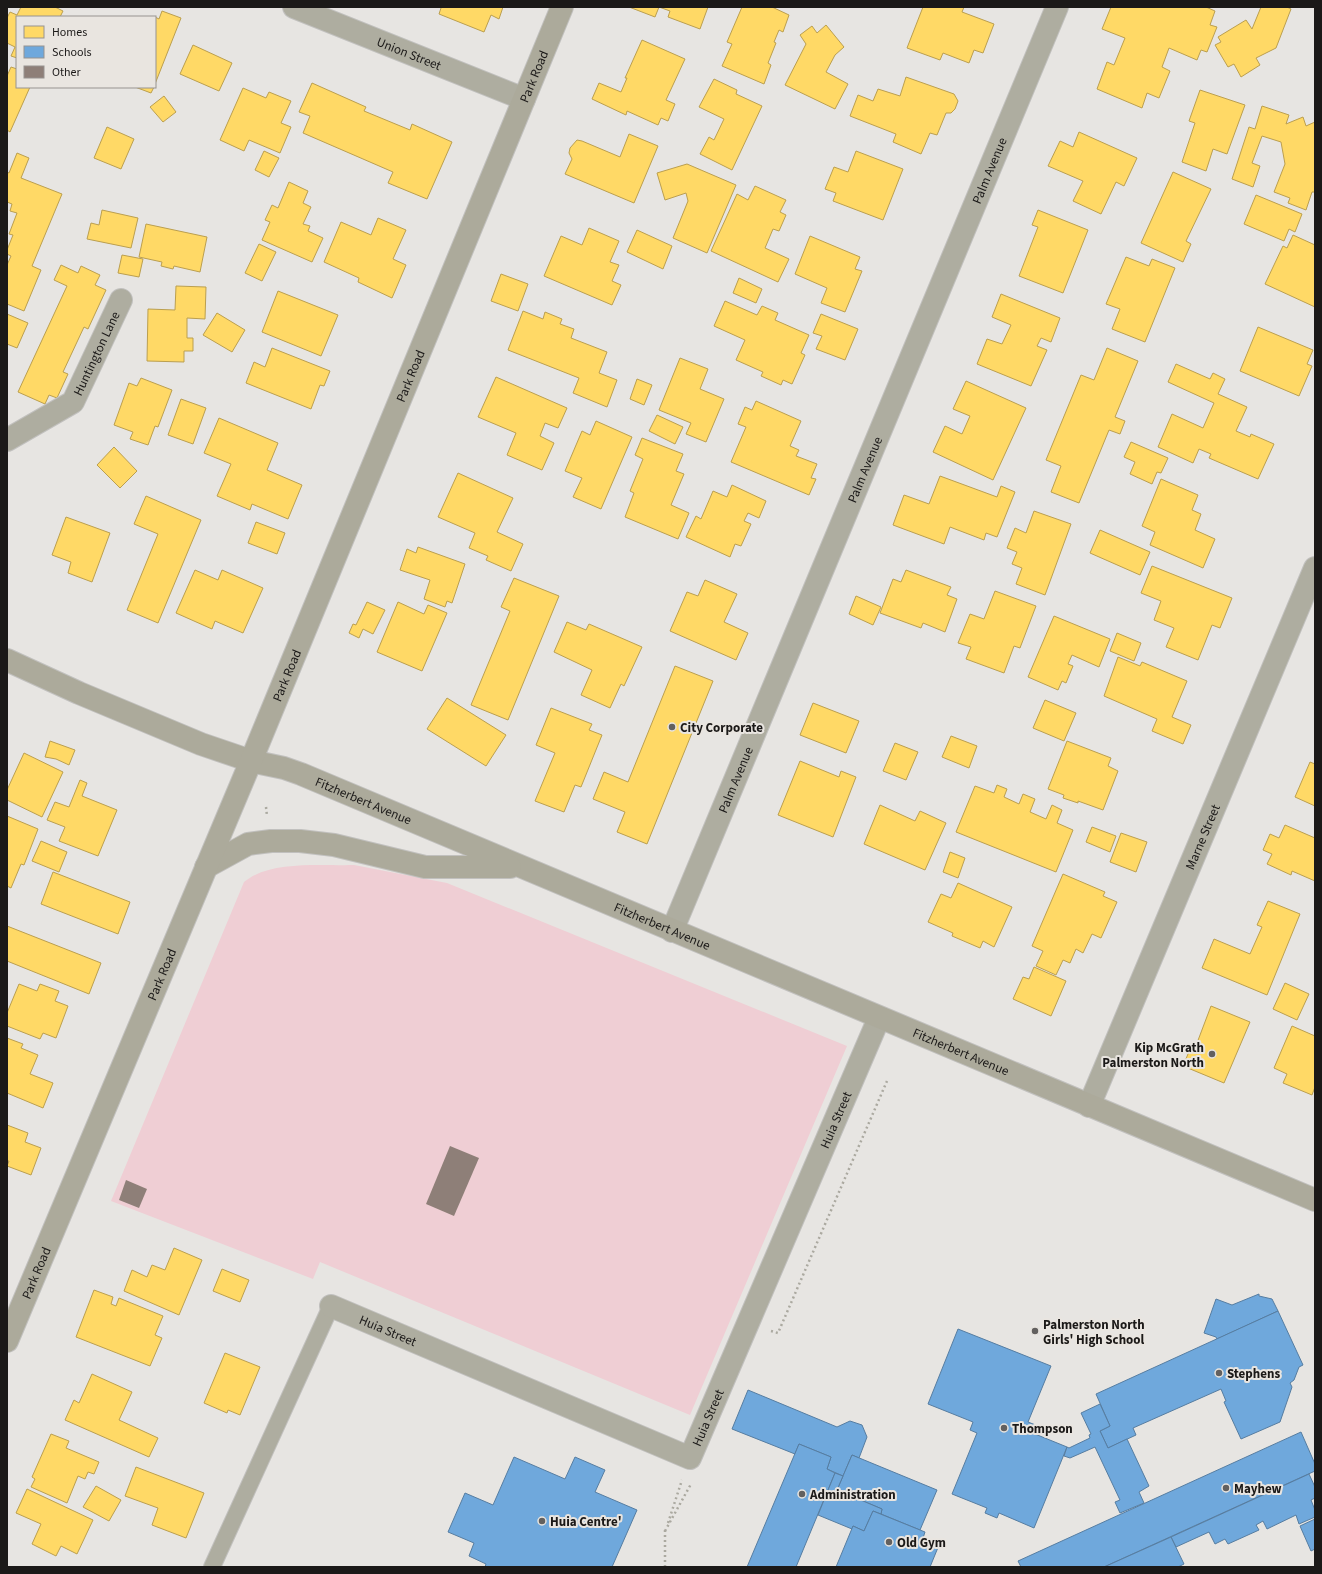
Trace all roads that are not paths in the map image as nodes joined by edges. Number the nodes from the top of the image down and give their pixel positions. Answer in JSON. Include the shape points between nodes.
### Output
{"nodes":[{"id":1,"x":294,"y":7,"type":"edge"},
{"id":2,"x":562,"y":7,"type":"edge"},
{"id":3,"x":1057,"y":7,"type":"edge"},
{"id":4,"x":524,"y":99,"type":"junction"},
{"id":5,"x":121,"y":300,"type":"dead end"},
{"id":6,"x":7,"y":440,"type":"edge"},
{"id":7,"x":1315,"y":568,"type":"edge"},
{"id":8,"x":7,"y":660,"type":"edge"},
{"id":9,"x":251,"y":760,"type":"junction"},
{"id":10,"x":206,"y":867,"type":"junction"},
{"id":11,"x":521,"y":867,"type":"junction"},
{"id":12,"x":672,"y":931,"type":"junction"},
{"id":13,"x":878,"y":1018,"type":"junction"},
{"id":14,"x":1089,"y":1106,"type":"junction"},
{"id":15,"x":1315,"y":1200,"type":"edge"},
{"id":16,"x":331,"y":1306,"type":"joint"},
{"id":17,"x":7,"y":1341,"type":"edge"},
{"id":18,"x":212,"y":1567,"type":"edge"}],
"edges":[{"from":1,"to":4,"type":"street","name":"Union Street"},
{"from":2,"to":4,"type":"main road","name":"Park Road"},
{"from":3,"to":12,"type":"street","name":"Palm Avenue"},
{"from":4,"to":9,"type":"main road","name":"Park Road"},
{"from":5,"to":6,"type":"street","name":"Huntington Lane","via":[[73,402]]},
{"from":7,"to":14,"type":"street","name":"Marne Street"},
{"from":8,"to":9,"type":"main road","name":"Fitzherbert Avenue","via":[[194,741]]},
{"from":9,"to":10,"type":"main road","name":"Park Road"},
{"from":9,"to":11,"type":"main road","name":"Fitzherbert Avenue","via":[[301,774]]},
{"from":10,"to":11,"type":"main road","via":[[248,844],[300,841],[334,845],[424,867]]},
{"from":10,"to":17,"type":"main road","name":"Park Road"},
{"from":11,"to":12,"type":"main road","name":"Fitzherbert Avenue"},
{"from":12,"to":13,"type":"main road","name":"Fitzherbert Avenue"},
{"from":13,"to":14,"type":"main road","name":"Fitzherbert Avenue"},
{"from":13,"to":16,"type":"street","name":"Huia Street","via":[[690,1458]]},
{"from":14,"to":15,"type":"main road","name":"Fitzherbert Avenue"},
{"from":16,"to":18,"type":"lane"}]}
